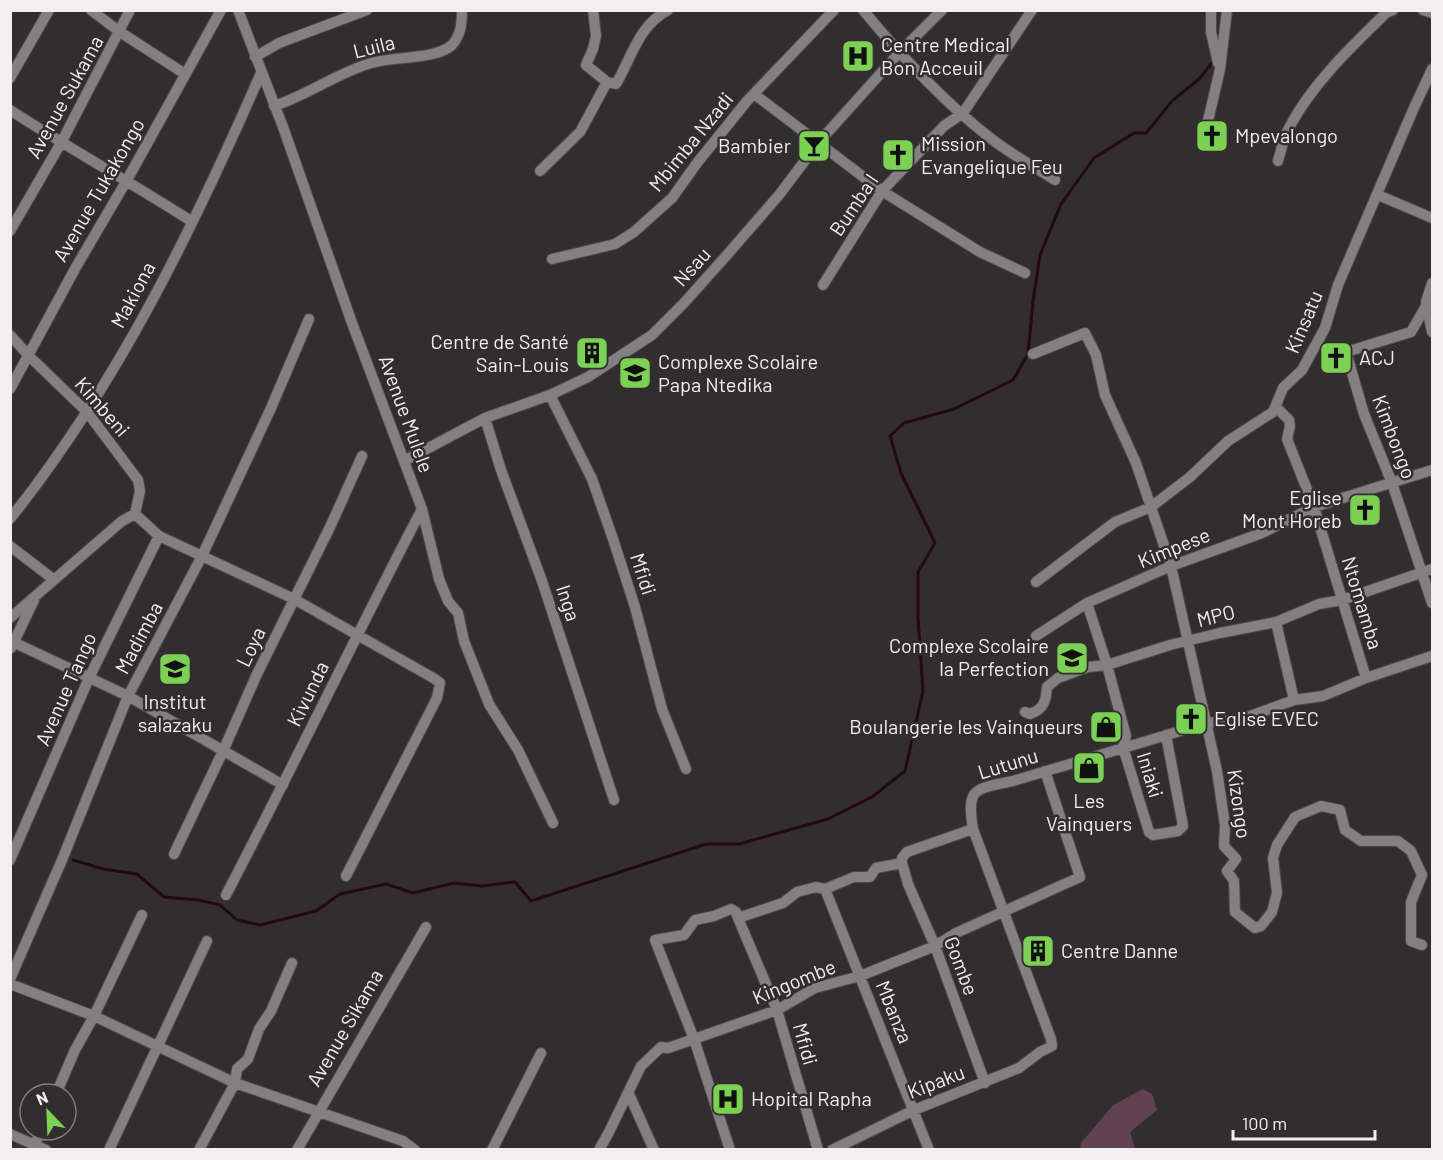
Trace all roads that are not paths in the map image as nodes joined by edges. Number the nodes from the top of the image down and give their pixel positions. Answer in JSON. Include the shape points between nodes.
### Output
{"nodes":[{"id":1,"x":49,"y":10,"type":"edge"},
{"id":2,"x":91,"y":10,"type":"edge"},
{"id":3,"x":130,"y":10,"type":"edge"},
{"id":4,"x":221,"y":10,"type":"edge"},
{"id":5,"x":238,"y":10,"type":"edge"},
{"id":6,"x":367,"y":10,"type":"edge"},
{"id":7,"x":462,"y":10,"type":"edge"},
{"id":8,"x":593,"y":10,"type":"edge"},
{"id":9,"x":668,"y":10,"type":"edge"},
{"id":10,"x":834,"y":10,"type":"edge"},
{"id":11,"x":863,"y":10,"type":"edge"},
{"id":12,"x":942,"y":10,"type":"edge"},
{"id":13,"x":1032,"y":10,"type":"edge"},
{"id":14,"x":1211,"y":10,"type":"edge"},
{"id":15,"x":1227,"y":10,"type":"edge"},
{"id":16,"x":1393,"y":10,"type":"edge"},
{"id":17,"x":1423,"y":10,"type":"edge"},
{"id":18,"x":1432,"y":13,"type":"edge"},
{"id":19,"x":120,"y":32,"type":"junction"},
{"id":20,"x":899,"y":53,"type":"junction"},
{"id":21,"x":255,"y":57,"type":"junction"},
{"id":22,"x":1218,"y":61,"type":"junction"},
{"id":23,"x":1432,"y":69,"type":"edge"},
{"id":24,"x":261,"y":73,"type":"junction"},
{"id":25,"x":186,"y":74,"type":"junction"},
{"id":26,"x":10,"y":78,"type":"edge"},
{"id":27,"x":607,"y":82,"type":"junction"},
{"id":28,"x":754,"y":94,"type":"junction"},
{"id":29,"x":274,"y":106,"type":"junction"},
{"id":30,"x":10,"y":110,"type":"edge"},
{"id":31,"x":963,"y":113,"type":"junction"},
{"id":32,"x":1204,"y":138,"type":"dead end"},
{"id":33,"x":819,"y":142,"type":"junction"},
{"id":34,"x":61,"y":143,"type":"junction"},
{"id":35,"x":1278,"y":161,"type":"dead end"},
{"id":36,"x":540,"y":171,"type":"dead end"},
{"id":37,"x":127,"y":180,"type":"junction"},
{"id":38,"x":1055,"y":180,"type":"dead end"},
{"id":39,"x":882,"y":191,"type":"junction"},
{"id":40,"x":1378,"y":195,"type":"junction"},
{"id":41,"x":1432,"y":218,"type":"edge"},
{"id":42,"x":191,"y":221,"type":"junction"},
{"id":43,"x":10,"y":231,"type":"edge"},
{"id":44,"x":552,"y":259,"type":"dead end"},
{"id":45,"x":1025,"y":273,"type":"dead end"},
{"id":46,"x":1432,"y":283,"type":"edge"},
{"id":47,"x":824,"y":285,"type":"dead end"},
{"id":48,"x":1426,"y":306,"type":"junction"},
{"id":49,"x":309,"y":319,"type":"dead end"},
{"id":50,"x":1432,"y":332,"type":"edge"},
{"id":51,"x":10,"y":335,"type":"edge"},
{"id":52,"x":1033,"y":354,"type":"dead end"},
{"id":53,"x":28,"y":356,"type":"junction"},
{"id":54,"x":10,"y":389,"type":"edge"},
{"id":55,"x":550,"y":395,"type":"junction"},
{"id":56,"x":1276,"y":407,"type":"junction"},
{"id":57,"x":87,"y":412,"type":"junction"},
{"id":58,"x":485,"y":418,"type":"junction"},
{"id":59,"x":362,"y":456,"type":"dead end"},
{"id":60,"x":404,"y":461,"type":"junction"},
{"id":61,"x":1432,"y":470,"type":"edge"},
{"id":62,"x":1392,"y":483,"type":"junction"},
{"id":63,"x":1150,"y":507,"type":"junction"},
{"id":64,"x":1314,"y":507,"type":"junction"},
{"id":65,"x":422,"y":509,"type":"junction"},
{"id":66,"x":135,"y":514,"type":"junction"},
{"id":67,"x":10,"y":519,"type":"edge"},
{"id":68,"x":159,"y":536,"type":"junction"},
{"id":69,"x":10,"y":546,"type":"edge"},
{"id":70,"x":202,"y":556,"type":"junction"},
{"id":71,"x":1171,"y":566,"type":"junction"},
{"id":72,"x":1432,"y":568,"type":"edge"},
{"id":73,"x":1421,"y":573,"type":"junction"},
{"id":74,"x":53,"y":579,"type":"junction"},
{"id":75,"x":1036,"y":582,"type":"dead end"},
{"id":76,"x":37,"y":594,"type":"junction"},
{"id":77,"x":294,"y":599,"type":"junction"},
{"id":78,"x":1342,"y":600,"type":"junction"},
{"id":79,"x":1087,"y":603,"type":"junction"},
{"id":80,"x":1432,"y":603,"type":"edge"},
{"id":81,"x":10,"y":618,"type":"edge"},
{"id":82,"x":1276,"y":622,"type":"junction"},
{"id":83,"x":357,"y":633,"type":"junction"},
{"id":84,"x":1036,"y":636,"type":"dead end"},
{"id":85,"x":1189,"y":641,"type":"junction"},
{"id":86,"x":12,"y":645,"type":"edge"},
{"id":87,"x":1432,"y":656,"type":"edge"},
{"id":88,"x":1107,"y":664,"type":"junction"},
{"id":89,"x":89,"y":678,"type":"junction"},
{"id":90,"x":1366,"y":678,"type":"junction"},
{"id":91,"x":128,"y":696,"type":"junction"},
{"id":92,"x":1294,"y":700,"type":"junction"},
{"id":93,"x":1025,"y":712,"type":"dead end"},
{"id":94,"x":1207,"y":723,"type":"junction"},
{"id":95,"x":1166,"y":735,"type":"junction"},
{"id":96,"x":1123,"y":747,"type":"junction"},
{"id":97,"x":223,"y":751,"type":"junction"},
{"id":98,"x":686,"y":769,"type":"dead end"},
{"id":99,"x":1044,"y":771,"type":"junction"},
{"id":100,"x":283,"y":785,"type":"junction"},
{"id":101,"x":614,"y":800,"type":"dead end"},
{"id":102,"x":553,"y":823,"type":"dead end"},
{"id":103,"x":973,"y":829,"type":"junction"},
{"id":104,"x":174,"y":855,"type":"dead end"},
{"id":105,"x":10,"y":860,"type":"edge"},
{"id":106,"x":902,"y":863,"type":"junction"},
{"id":107,"x":346,"y":876,"type":"dead end"},
{"id":108,"x":825,"y":889,"type":"junction"},
{"id":109,"x":226,"y":895,"type":"dead end"},
{"id":110,"x":1005,"y":910,"type":"junction"},
{"id":111,"x":142,"y":915,"type":"dead end"},
{"id":112,"x":738,"y":918,"type":"junction"},
{"id":113,"x":426,"y":927,"type":"dead end"},
{"id":114,"x":207,"y":940,"type":"dead end"},
{"id":115,"x":1422,"y":945,"type":"dead end"},
{"id":116,"x":935,"y":946,"type":"junction"},
{"id":117,"x":292,"y":963,"type":"dead end"},
{"id":118,"x":860,"y":976,"type":"junction"},
{"id":119,"x":10,"y":979,"type":"edge"},
{"id":120,"x":10,"y":984,"type":"edge"},
{"id":121,"x":777,"y":1010,"type":"junction"},
{"id":122,"x":94,"y":1016,"type":"junction"},
{"id":123,"x":694,"y":1040,"type":"junction"},
{"id":124,"x":157,"y":1047,"type":"junction"},
{"id":125,"x":541,"y":1053,"type":"dead end"},
{"id":126,"x":61,"y":1082,"type":"edge"},
{"id":127,"x":234,"y":1083,"type":"junction"},
{"id":128,"x":985,"y":1083,"type":"junction"},
{"id":129,"x":629,"y":1094,"type":"junction"},
{"id":130,"x":914,"y":1110,"type":"junction"},
{"id":131,"x":317,"y":1111,"type":"junction"},
{"id":132,"x":10,"y":1134,"type":"edge"},
{"id":133,"x":401,"y":1145,"type":"edge"},
{"id":134,"x":34,"y":1147,"type":"edge"},
{"id":135,"x":46,"y":1149,"type":"edge"},
{"id":136,"x":109,"y":1149,"type":"edge"},
{"id":137,"x":199,"y":1149,"type":"edge"},
{"id":138,"x":297,"y":1149,"type":"edge"},
{"id":139,"x":416,"y":1149,"type":"edge"},
{"id":140,"x":492,"y":1149,"type":"edge"},
{"id":141,"x":599,"y":1149,"type":"edge"},
{"id":142,"x":654,"y":1149,"type":"edge"},
{"id":143,"x":730,"y":1149,"type":"edge"},
{"id":144,"x":818,"y":1149,"type":"edge"},
{"id":145,"x":832,"y":1149,"type":"edge"},
{"id":146,"x":929,"y":1149,"type":"edge"}],
"edges":[{"from":1,"to":26,"type":"street"},
{"from":2,"to":19,"type":"street"},
{"from":3,"to":19,"type":"street","name":"Avenue Sukama"},
{"from":4,"to":25,"type":"street","name":"Avenue Tukakongo"},
{"from":5,"to":21,"type":"street","name":"Avenue Mulele"},
{"from":6,"to":21,"type":"street","via":[[279,43]]},
{"from":7,"to":29,"type":"street","name":"Luila","via":[[462,27],[451,45],[440,51],[371,63]]},
{"from":8,"to":27,"type":"street","via":[[596,36],[586,65]]},
{"from":9,"to":27,"type":"street","via":[[638,37],[616,84]]},
{"from":10,"to":28,"type":"street","name":"Mbimba Nzadi"},
{"from":11,"to":20,"type":"street"},
{"from":12,"to":20,"type":"street","name":"Nsau"},
{"from":13,"to":31,"type":"street","name":"Bumba I"},
{"from":14,"to":22,"type":"street","via":[[1211,33]]},
{"from":15,"to":22,"type":"street"},
{"from":16,"to":35,"type":"street","via":[[1351,47],[1315,88],[1288,128]]},
{"from":17,"to":18,"type":"street"},
{"from":19,"to":25,"type":"street"},
{"from":19,"to":34,"type":"street","name":"Avenue Sukama"},
{"from":20,"to":31,"type":"street"},
{"from":20,"to":33,"type":"street","name":"Nsau"},
{"from":21,"to":24,"type":"street","name":"Avenue Mulele"},
{"from":22,"to":32,"type":"street"},
{"from":23,"to":40,"type":"street","name":"Kinsatu"},
{"from":24,"to":29,"type":"street","name":"Avenue Mulele"},
{"from":24,"to":42,"type":"street","name":"Makiona"},
{"from":25,"to":37,"type":"street","name":"Avenue Tukakongo"},
{"from":27,"to":36,"type":"street","via":[[580,132]]},
{"from":28,"to":33,"type":"street"},
{"from":28,"to":44,"type":"street","name":"Mbimba Nzadi","via":[[672,198],[634,232],[615,244]]},
{"from":29,"to":60,"type":"street","name":"Avenue Mulele"},
{"from":30,"to":34,"type":"street"},
{"from":31,"to":38,"type":"street","via":[[990,138]]},
{"from":31,"to":39,"type":"street","name":"Bumba I","via":[[944,126]]},
{"from":33,"to":39,"type":"street"},
{"from":33,"to":55,"type":"street","name":"Nsau","via":[[779,195],[652,335],[588,377]]},
{"from":34,"to":37,"type":"street"},
{"from":34,"to":43,"type":"street","name":"Avenue Sukama"},
{"from":37,"to":42,"type":"street"},
{"from":37,"to":53,"type":"street","name":"Avenue Tukakongo"},
{"from":39,"to":45,"type":"street","via":[[980,252]]},
{"from":39,"to":47,"type":"street","name":"Bumba I"},
{"from":40,"to":41,"type":"street"},
{"from":40,"to":56,"type":"street","name":"Kinsatu","via":[[1338,285],[1325,328],[1302,370],[1282,388]]},
{"from":42,"to":57,"type":"street","name":"Makiona","via":[[142,320]]},
{"from":46,"to":48,"type":"street"},
{"from":48,"to":50,"type":"street"},
{"from":48,"to":62,"type":"street","name":"Kimbongo","via":[[1411,332],[1346,352],[1364,414]]},
{"from":49,"to":70,"type":"street","name":"Madimba"},
{"from":51,"to":53,"type":"street","name":"Kimbeni"},
{"from":52,"to":63,"type":"street","via":[[1085,333]]},
{"from":53,"to":54,"type":"street","name":"Avenue Tukakongo"},
{"from":53,"to":57,"type":"street","name":"Kimbeni"},
{"from":55,"to":58,"type":"street","name":"Nsau"},
{"from":55,"to":98,"type":"street","name":"Mfidi","via":[[592,479],[635,607],[662,709]]},
{"from":56,"to":63,"type":"street","name":"Kinsatu","via":[[1228,441]]},
{"from":56,"to":64,"type":"street","name":"Ntomamba","via":[[1288,420],[1287,439]]},
{"from":57,"to":66,"type":"street","name":"Kimbeni","via":[[138,480]]},
{"from":57,"to":67,"type":"street","name":"Makiona"},
{"from":58,"to":60,"type":"street","name":"Nsau"},
{"from":58,"to":101,"type":"street","name":"Inga"},
{"from":59,"to":77,"type":"street","name":"Loya"},
{"from":60,"to":65,"type":"street","name":"Avenue Mulele"},
{"from":61,"to":62,"type":"street","name":"Kimpese"},
{"from":62,"to":64,"type":"street","name":"Kimpese"},
{"from":62,"to":73,"type":"street","name":"Kimbongo"},
{"from":63,"to":71,"type":"street"},
{"from":63,"to":75,"type":"street","name":"Kinsatu","via":[[1115,522]]},
{"from":64,"to":71,"type":"street","name":"Kimpese","via":[[1262,533]]},
{"from":64,"to":78,"type":"street","name":"Ntomamba"},
{"from":65,"to":83,"type":"street","name":"Kivunda"},
{"from":65,"to":102,"type":"street","name":"Avenue Mulele","via":[[438,579],[458,613],[467,650],[489,704],[518,750]]},
{"from":66,"to":68,"type":"street"},
{"from":66,"to":74,"type":"street","via":[[122,520]]},
{"from":68,"to":70,"type":"street"},
{"from":68,"to":89,"type":"street","name":"Avenue Tango"},
{"from":69,"to":74,"type":"street"},
{"from":70,"to":77,"type":"street"},
{"from":70,"to":91,"type":"street","name":"Madimba"},
{"from":71,"to":79,"type":"street","name":"Kimpese"},
{"from":71,"to":85,"type":"street"},
{"from":72,"to":73,"type":"street","name":"MPO"},
{"from":73,"to":78,"type":"street","name":"MPO"},
{"from":73,"to":80,"type":"street","name":"Kimbongo"},
{"from":74,"to":76,"type":"street"},
{"from":76,"to":81,"type":"street"},
{"from":76,"to":86,"type":"street"},
{"from":77,"to":83,"type":"street"},
{"from":77,"to":97,"type":"street","name":"Loya"},
{"from":78,"to":82,"type":"street","name":"MPO","via":[[1319,604]]},
{"from":78,"to":90,"type":"street","name":"Ntomamba"},
{"from":79,"to":84,"type":"street","name":"Kimpese"},
{"from":79,"to":88,"type":"street","name":"Iniaki"},
{"from":82,"to":85,"type":"street","name":"MPO"},
{"from":82,"to":92,"type":"street"},
{"from":83,"to":100,"type":"street","name":"Kivunda"},
{"from":83,"to":107,"type":"street","via":[[438,681],[436,698]]},
{"from":85,"to":88,"type":"street","name":"MPO"},
{"from":85,"to":94,"type":"street"},
{"from":86,"to":89,"type":"street"},
{"from":87,"to":90,"type":"street","name":"Lutunu"},
{"from":88,"to":93,"type":"street","name":"MPO","via":[[1058,678],[1047,687],[1043,707],[1030,714]]},
{"from":88,"to":96,"type":"street","name":"Iniaki","via":[[1126,736]]},
{"from":89,"to":91,"type":"street"},
{"from":89,"to":105,"type":"street","name":"Avenue Tango"},
{"from":90,"to":92,"type":"street","name":"Lutunu","via":[[1323,696]]},
{"from":91,"to":97,"type":"street"},
{"from":91,"to":119,"type":"street","name":"Madimba"},
{"from":92,"to":94,"type":"street","name":"Lutunu","via":[[1242,719]]},
{"from":94,"to":95,"type":"street","name":"Lutunu"},
{"from":94,"to":115,"type":"street","name":"Kizongo","via":[[1225,825],[1224,846],[1236,859],[1227,871],[1234,881],[1235,912],[1255,928],[1261,927],[1272,912],[1277,893],[1273,858],[1277,845],[1295,817],[1321,806],[1340,810],[1345,830],[1360,841],[1398,841],[1411,850],[1422,875],[1411,902],[1411,941]]},
{"from":95,"to":96,"type":"street","name":"Lutunu"},
{"from":95,"to":96,"type":"street","name":"Iniaki","via":[[1183,822],[1178,831],[1150,834]]},
{"from":96,"to":99,"type":"street","name":"Lutunu"},
{"from":97,"to":100,"type":"street"},
{"from":97,"to":104,"type":"street","name":"Loya"},
{"from":99,"to":103,"type":"street","name":"Lutunu","via":[[972,795]]},
{"from":99,"to":110,"type":"street","name":"Kingombe","via":[[1080,877]]},
{"from":100,"to":109,"type":"street","name":"Kivunda"},
{"from":103,"to":106,"type":"street","via":[[907,852]]},
{"from":103,"to":110,"type":"street"},
{"from":106,"to":108,"type":"street","via":[[876,868],[870,877],[854,877]]},
{"from":106,"to":116,"type":"street","name":"Gombe"},
{"from":108,"to":112,"type":"street","via":[[797,892],[783,903]]},
{"from":108,"to":118,"type":"street","name":"Mbanza"},
{"from":110,"to":116,"type":"street","name":"Kingombe"},
{"from":110,"to":128,"type":"street","name":"Kipaku","via":[[1052,1046],[1019,1068]]},
{"from":111,"to":122,"type":"street"},
{"from":112,"to":121,"type":"street","name":"Mfidi"},
{"from":112,"to":123,"type":"street","via":[[731,909],[695,920],[684,935],[655,940]]},
{"from":113,"to":131,"type":"street","name":"Avenue Sikama"},
{"from":114,"to":124,"type":"street"},
{"from":116,"to":118,"type":"street","name":"Kingombe"},
{"from":116,"to":128,"type":"street","name":"Gombe"},
{"from":117,"to":127,"type":"street","via":[[248,1059],[237,1069]]},
{"from":118,"to":121,"type":"street","name":"Kingombe","via":[[815,988]]},
{"from":118,"to":130,"type":"street","name":"Mbanza"},
{"from":120,"to":122,"type":"street"},
{"from":121,"to":123,"type":"street","name":"Kingombe"},
{"from":121,"to":144,"type":"street","name":"Mfidi"},
{"from":122,"to":124,"type":"street"},
{"from":122,"to":126,"type":"street"},
{"from":123,"to":129,"type":"street","name":"Kingombe","via":[[661,1047],[641,1066]]},
{"from":123,"to":143,"type":"street"},
{"from":124,"to":127,"type":"street"},
{"from":124,"to":136,"type":"street"},
{"from":125,"to":140,"type":"street"},
{"from":127,"to":131,"type":"street"},
{"from":127,"to":137,"type":"street"},
{"from":128,"to":130,"type":"street","name":"Kipaku"},
{"from":129,"to":141,"type":"street","name":"Kingombe"},
{"from":129,"to":142,"type":"street"},
{"from":130,"to":145,"type":"street","name":"Kipaku"},
{"from":130,"to":146,"type":"street","name":"Mbanza"},
{"from":131,"to":133,"type":"street"},
{"from":131,"to":138,"type":"street","name":"Avenue Sikama"},
{"from":132,"to":134,"type":"street"},
{"from":133,"to":139,"type":"street"},
{"from":134,"to":135,"type":"street"}]}
